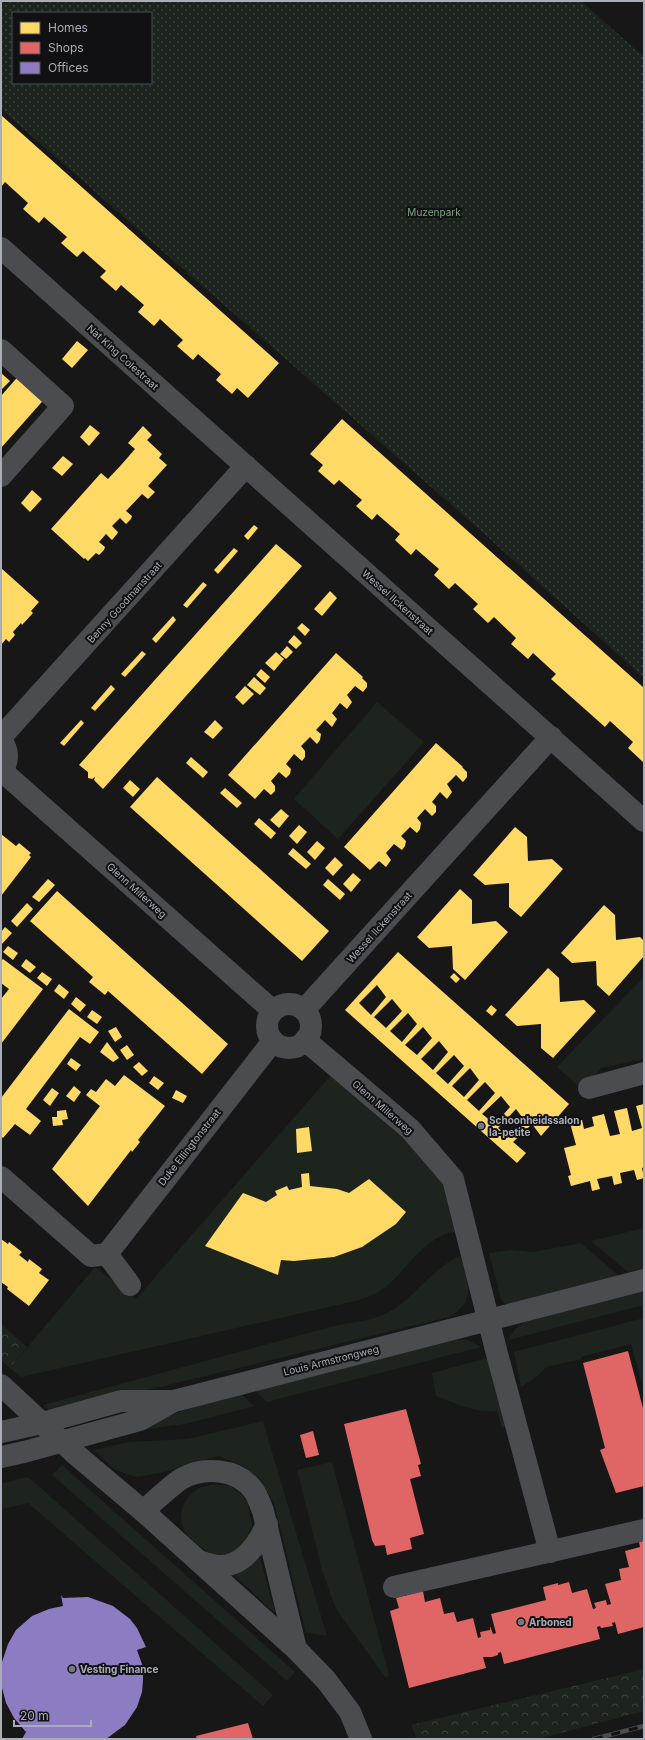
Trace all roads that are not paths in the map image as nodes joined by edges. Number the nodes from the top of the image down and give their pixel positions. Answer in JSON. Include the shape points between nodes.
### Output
{"nodes":[{"id":1,"x":1,"y":248,"type":"edge"},
{"id":2,"x":1,"y":350,"type":"edge"},
{"id":3,"x":246,"y":466,"type":"junction"},
{"id":4,"x":1,"y":476,"type":"edge"},
{"id":5,"x":1,"y":737,"type":"edge"},
{"id":6,"x":551,"y":738,"type":"junction"},
{"id":7,"x":1,"y":740,"type":"edge"},
{"id":8,"x":1,"y":771,"type":"edge"},
{"id":9,"x":644,"y":821,"type":"edge"},
{"id":10,"x":272,"y":1010,"type":"junction"},
{"id":11,"x":304,"y":1010,"type":"junction"},
{"id":12,"x":306,"y":1040,"type":"junction"},
{"id":13,"x":272,"y":1041,"type":"junction"},
{"id":14,"x":644,"y":1073,"type":"edge"},
{"id":15,"x":589,"y":1088,"type":"dead end"},
{"id":16,"x":1,"y":1177,"type":"edge"},
{"id":17,"x":107,"y":1254,"type":"junction"},
{"id":18,"x":644,"y":1280,"type":"edge"},
{"id":19,"x":130,"y":1285,"type":"dead end"},
{"id":20,"x":488,"y":1321,"type":"junction"},
{"id":21,"x":1,"y":1385,"type":"edge"},
{"id":22,"x":174,"y":1401,"type":"junction"},
{"id":23,"x":42,"y":1423,"type":"junction"},
{"id":24,"x":1,"y":1432,"type":"edge"},
{"id":25,"x":62,"y":1441,"type":"junction"},
{"id":26,"x":1,"y":1457,"type":"edge"},
{"id":27,"x":143,"y":1511,"type":"junction"},
{"id":28,"x":267,"y":1524,"type":"junction"},
{"id":29,"x":644,"y":1530,"type":"edge"},
{"id":30,"x":550,"y":1552,"type":"junction"},
{"id":31,"x":198,"y":1561,"type":"junction"},
{"id":32,"x":394,"y":1587,"type":"dead end"},
{"id":33,"x":296,"y":1649,"type":"junction"},
{"id":34,"x":361,"y":1739,"type":"edge"}],
"edges":[{"from":1,"to":3,"type":"street","name":"Nat King Colestraat"},
{"from":2,"to":4,"type":"street","via":[[63,406]]},
{"from":3,"to":5,"type":"street","name":"Benny Goodmanstraat"},
{"from":3,"to":6,"type":"street","name":"Wessel Ilckenstraat"},
{"from":6,"to":9,"type":"street","name":"Wessel Ilckenstraat"},
{"from":6,"to":11,"type":"street","name":"Wessel Ilckenstraat"},
{"from":7,"to":8,"type":"street","via":[[6,747],[7,757]]},
{"from":8,"to":10,"type":"street","name":"Glenn Millerweg"},
{"from":10,"to":11,"type":"street","via":[[288,1003]]},
{"from":10,"to":13,"type":"street","via":[[266,1023]]},
{"from":11,"to":12,"type":"street","via":[[311,1025]]},
{"from":12,"to":13,"type":"street","via":[[295,1047],[287,1048]]},
{"from":12,"to":20,"type":"street","name":"Glenn Millerweg","via":[[410,1129],[453,1179]]},
{"from":13,"to":17,"type":"street","name":"Duke Ellingtonstraat"},
{"from":14,"to":15,"type":"street"},
{"from":16,"to":17,"type":"street","via":[[91,1256]]},
{"from":17,"to":19,"type":"street"},
{"from":18,"to":20,"type":"street","name":"Louis Armstrongweg"},
{"from":20,"to":22,"type":"street","name":"Louis Armstrongweg"},
{"from":20,"to":30,"type":"street"},
{"from":21,"to":23,"type":"street"},
{"from":22,"to":23,"type":"street","name":"Louis Armstrongweg","via":[[121,1400]]},
{"from":22,"to":25,"type":"street","name":"Louis Armstrongweg","via":[[140,1420]]},
{"from":23,"to":24,"type":"street","name":"Louis Armstrongweg"},
{"from":23,"to":25,"type":"street"},
{"from":25,"to":26,"type":"street","name":"Louis Armstrongweg"},
{"from":25,"to":27,"type":"street"},
{"from":27,"to":28,"type":"street","via":[[182,1479],[201,1471],[220,1471],[239,1478],[253,1490]]},
{"from":27,"to":31,"type":"street"},
{"from":28,"to":31,"type":"street","via":[[260,1540],[250,1552],[235,1563],[218,1566]]},
{"from":28,"to":33,"type":"street"},
{"from":29,"to":30,"type":"street"},
{"from":30,"to":32,"type":"street"},
{"from":31,"to":33,"type":"street"},
{"from":33,"to":34,"type":"street","via":[[326,1680],[350,1712]]}]}
